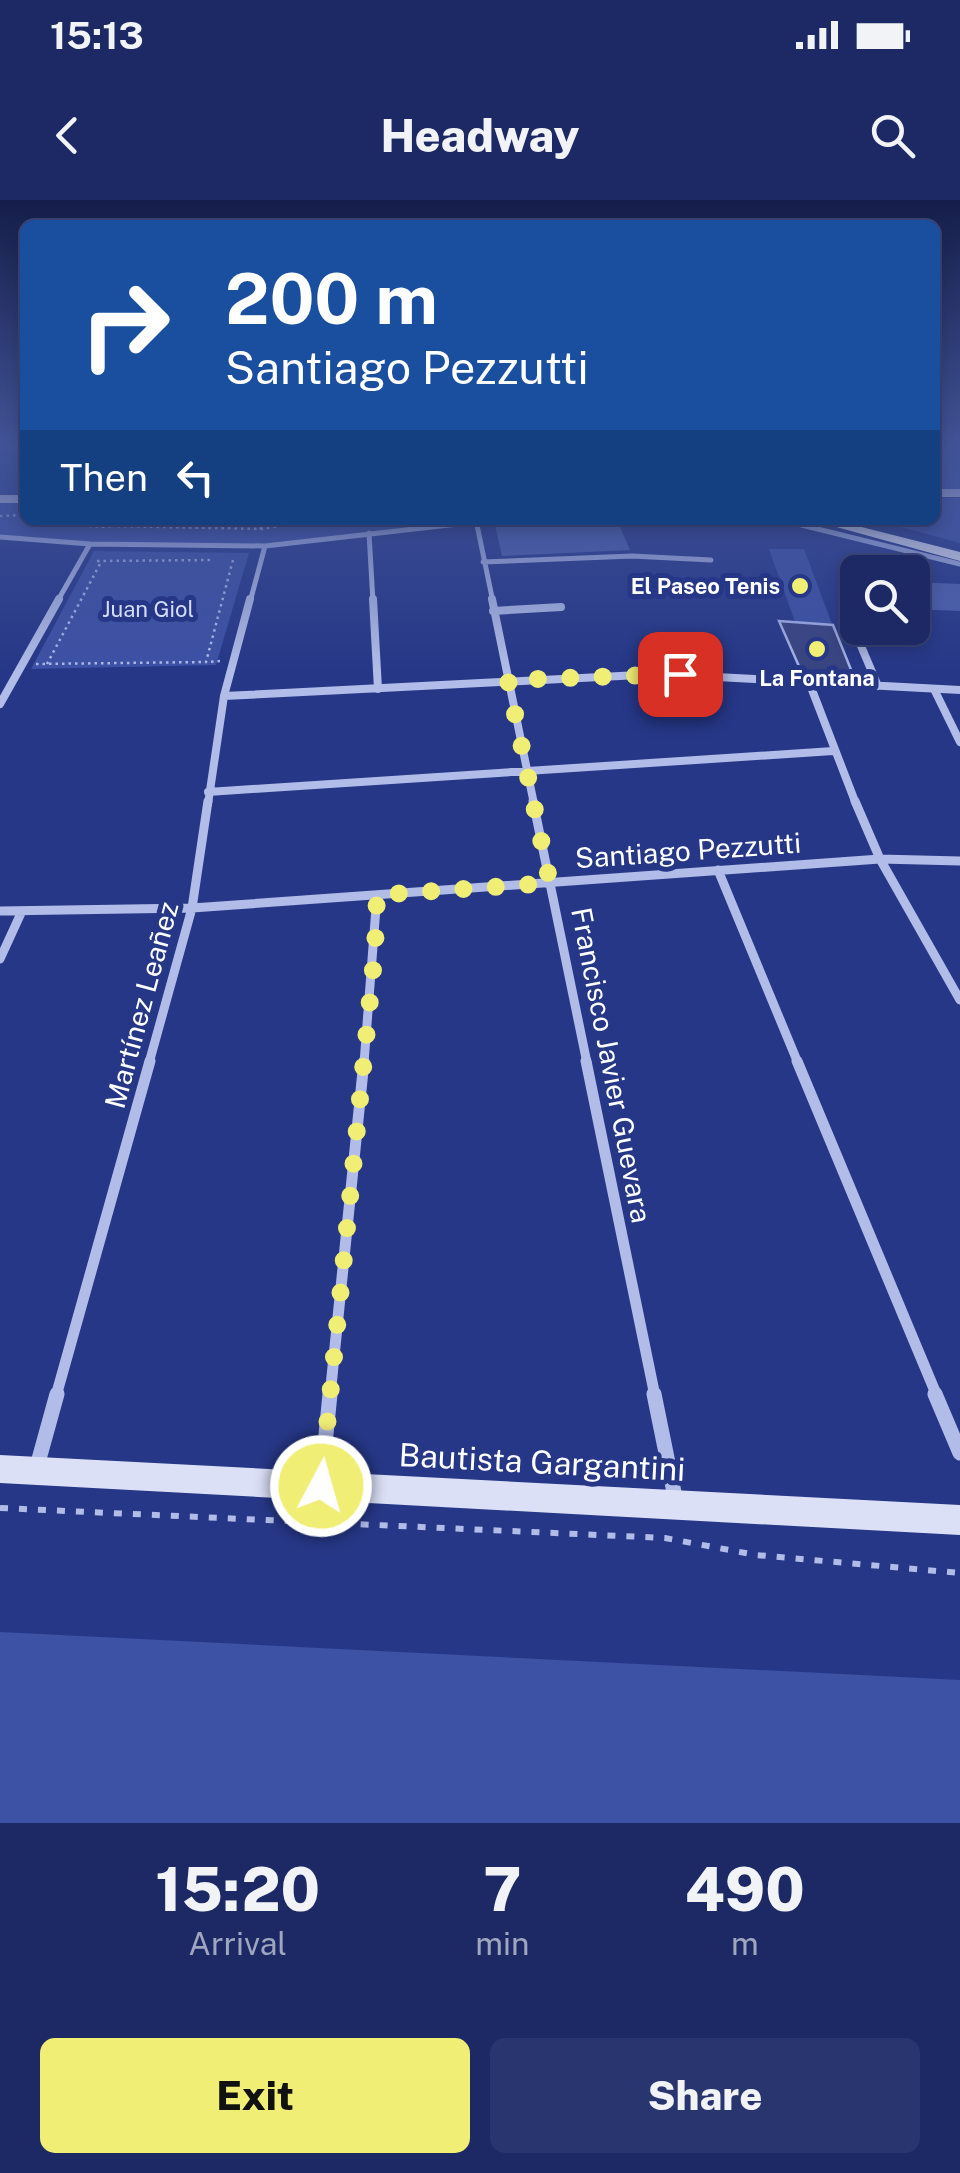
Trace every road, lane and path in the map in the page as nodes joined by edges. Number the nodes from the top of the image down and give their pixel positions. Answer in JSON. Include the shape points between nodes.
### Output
{"nodes":[{"id":1,"x":66,"y":525,"type":"edge"},
{"id":2,"x":257,"y":525,"type":"edge"},
{"id":3,"x":285,"y":525,"type":"edge"},
{"id":4,"x":440,"y":525,"type":"edge"},
{"id":5,"x":477,"y":525,"type":"edge"},
{"id":6,"x":803,"y":525,"type":"edge"},
{"id":7,"x":836,"y":525,"type":"edge"},
{"id":8,"x":875,"y":525,"type":"edge"},
{"id":9,"x":111,"y":526,"type":"junction"},
{"id":10,"x":262,"y":529,"type":"junction"},
{"id":11,"x":369,"y":533,"type":"junction"},
{"id":12,"x":0,"y":537,"type":"edge"},
{"id":13,"x":90,"y":544,"type":"junction"},
{"id":14,"x":100,"y":544,"type":"junction"},
{"id":15,"x":265,"y":546,"type":"junction"},
{"id":16,"x":960,"y":548,"type":"edge"},
{"id":17,"x":261,"y":559,"type":"junction"},
{"id":18,"x":214,"y":560,"type":"dead end"},
{"id":19,"x":711,"y":560,"type":"dead end"},
{"id":20,"x":960,"y":560,"type":"edge"},
{"id":21,"x":82,"y":561,"type":"junction"},
{"id":22,"x":101,"y":561,"type":"junction"},
{"id":23,"x":483,"y":562,"type":"junction"},
{"id":24,"x":562,"y":607,"type":"dead end"},
{"id":25,"x":493,"y":611,"type":"junction"},
{"id":26,"x":861,"y":645,"type":"edge"},
{"id":27,"x":233,"y":661,"type":"junction"},
{"id":28,"x":206,"y":662,"type":"junction"},
{"id":29,"x":508,"y":680,"type":"junction"},
{"id":30,"x":809,"y":682,"type":"junction"},
{"id":31,"x":878,"y":686,"type":"junction"},
{"id":32,"x":378,"y":688,"type":"junction"},
{"id":33,"x":934,"y":688,"type":"junction"},
{"id":34,"x":960,"y":690,"type":"edge"},
{"id":35,"x":224,"y":696,"type":"junction"},
{"id":36,"x":1,"y":701,"type":"edge"},
{"id":37,"x":960,"y":742,"type":"edge"},
{"id":38,"x":832,"y":751,"type":"junction"},
{"id":39,"x":526,"y":770,"type":"junction"},
{"id":40,"x":208,"y":792,"type":"junction"},
{"id":41,"x":880,"y":859,"type":"junction"},
{"id":42,"x":960,"y":861,"type":"edge"},
{"id":43,"x":718,"y":870,"type":"junction"},
{"id":44,"x":550,"y":883,"type":"junction"},
{"id":45,"x":377,"y":895,"type":"junction"},
{"id":46,"x":192,"y":908,"type":"junction"},
{"id":47,"x":0,"y":911,"type":"edge"},
{"id":48,"x":22,"y":911,"type":"junction"},
{"id":49,"x":0,"y":958,"type":"edge"},
{"id":50,"x":946,"y":975,"type":"junction"},
{"id":51,"x":960,"y":976,"type":"edge"},
{"id":52,"x":960,"y":1000,"type":"edge"},
{"id":53,"x":960,"y":1453,"type":"edge"},
{"id":54,"x":0,"y":1469,"type":"edge"},
{"id":55,"x":36,"y":1471,"type":"junction"},
{"id":56,"x":321,"y":1486,"type":"junction"},
{"id":57,"x":676,"y":1503,"type":"junction"},
{"id":58,"x":0,"y":1508,"type":"edge"},
{"id":59,"x":960,"y":1520,"type":"edge"},
{"id":60,"x":960,"y":1573,"type":"edge"}],
"edges":[{"from":1,"to":9,"type":"path"},
{"from":2,"to":10,"type":"path"},
{"from":3,"to":10,"type":"path"},
{"from":4,"to":11,"type":"street"},
{"from":5,"to":23,"type":"street","name":"Francisco Javier Guevara"},
{"from":6,"to":20,"type":"street"},
{"from":7,"to":20,"type":"main road"},
{"from":8,"to":16,"type":"main road"},
{"from":9,"to":10,"type":"path"},
{"from":9,"to":14,"type":"path"},
{"from":11,"to":15,"type":"street"},
{"from":11,"to":32,"type":"street"},
{"from":12,"to":13,"type":"street"},
{"from":13,"to":14,"type":"street"},
{"from":13,"to":21,"type":"street"},
{"from":14,"to":15,"type":"street"},
{"from":15,"to":17,"type":"street","name":"Martínez Leañez"},
{"from":17,"to":27,"type":"street","name":"Martínez Leañez"},
{"from":17,"to":28,"type":"path","via":[[233,560]]},
{"from":18,"to":22,"type":"path"},
{"from":19,"to":23,"type":"street"},
{"from":21,"to":22,"type":"path"},
{"from":21,"to":36,"type":"street"},
{"from":22,"to":28,"type":"path","via":[[48,664]]},
{"from":23,"to":25,"type":"street","name":"Francisco Javier Guevara"},
{"from":24,"to":25,"type":"street"},
{"from":25,"to":29,"type":"street","name":"Francisco Javier Guevara"},
{"from":26,"to":31,"type":"street"},
{"from":27,"to":28,"type":"path"},
{"from":27,"to":35,"type":"street","name":"Martínez Leañez"},
{"from":29,"to":30,"type":"street","via":[[670,674]]},
{"from":29,"to":32,"type":"street"},
{"from":29,"to":39,"type":"street","name":"Francisco Javier Guevara"},
{"from":30,"to":31,"type":"street"},
{"from":30,"to":38,"type":"street"},
{"from":31,"to":33,"type":"street"},
{"from":32,"to":35,"type":"street"},
{"from":33,"to":34,"type":"street"},
{"from":33,"to":37,"type":"street"},
{"from":35,"to":40,"type":"street","name":"Martínez Leañez"},
{"from":38,"to":39,"type":"street"},
{"from":38,"to":41,"type":"street"},
{"from":39,"to":40,"type":"street"},
{"from":39,"to":44,"type":"street","name":"Francisco Javier Guevara"},
{"from":40,"to":46,"type":"street","name":"Martínez Leañez"},
{"from":41,"to":42,"type":"street","name":"Santiago Pezzutti"},
{"from":41,"to":43,"type":"street","name":"Santiago Pezzutti"},
{"from":41,"to":50,"type":"street"},
{"from":43,"to":44,"type":"street","name":"Santiago Pezzutti"},
{"from":43,"to":53,"type":"street"},
{"from":44,"to":45,"type":"street","name":"Santiago Pezzutti"},
{"from":44,"to":57,"type":"street","name":"Francisco Javier Guevara"},
{"from":45,"to":46,"type":"street","name":"Santiago Pezzutti"},
{"from":45,"to":56,"type":"street"},
{"from":46,"to":48,"type":"street","name":"Santiago Pezzutti"},
{"from":46,"to":55,"type":"street","name":"Martínez Leañez"},
{"from":47,"to":48,"type":"street","name":"Santiago Pezzutti"},
{"from":48,"to":49,"type":"street"},
{"from":50,"to":51,"type":"street"},
{"from":50,"to":52,"type":"street"},
{"from":54,"to":55,"type":"street","name":"Bautista Gargantini"},
{"from":55,"to":56,"type":"street","name":"Bautista Gargantini"},
{"from":56,"to":57,"type":"street","name":"Bautista Gargantini"},
{"from":57,"to":59,"type":"street","name":"Bautista Gargantini"},
{"from":58,"to":60,"type":"path","via":[[665,1538],[756,1554]]}]}
